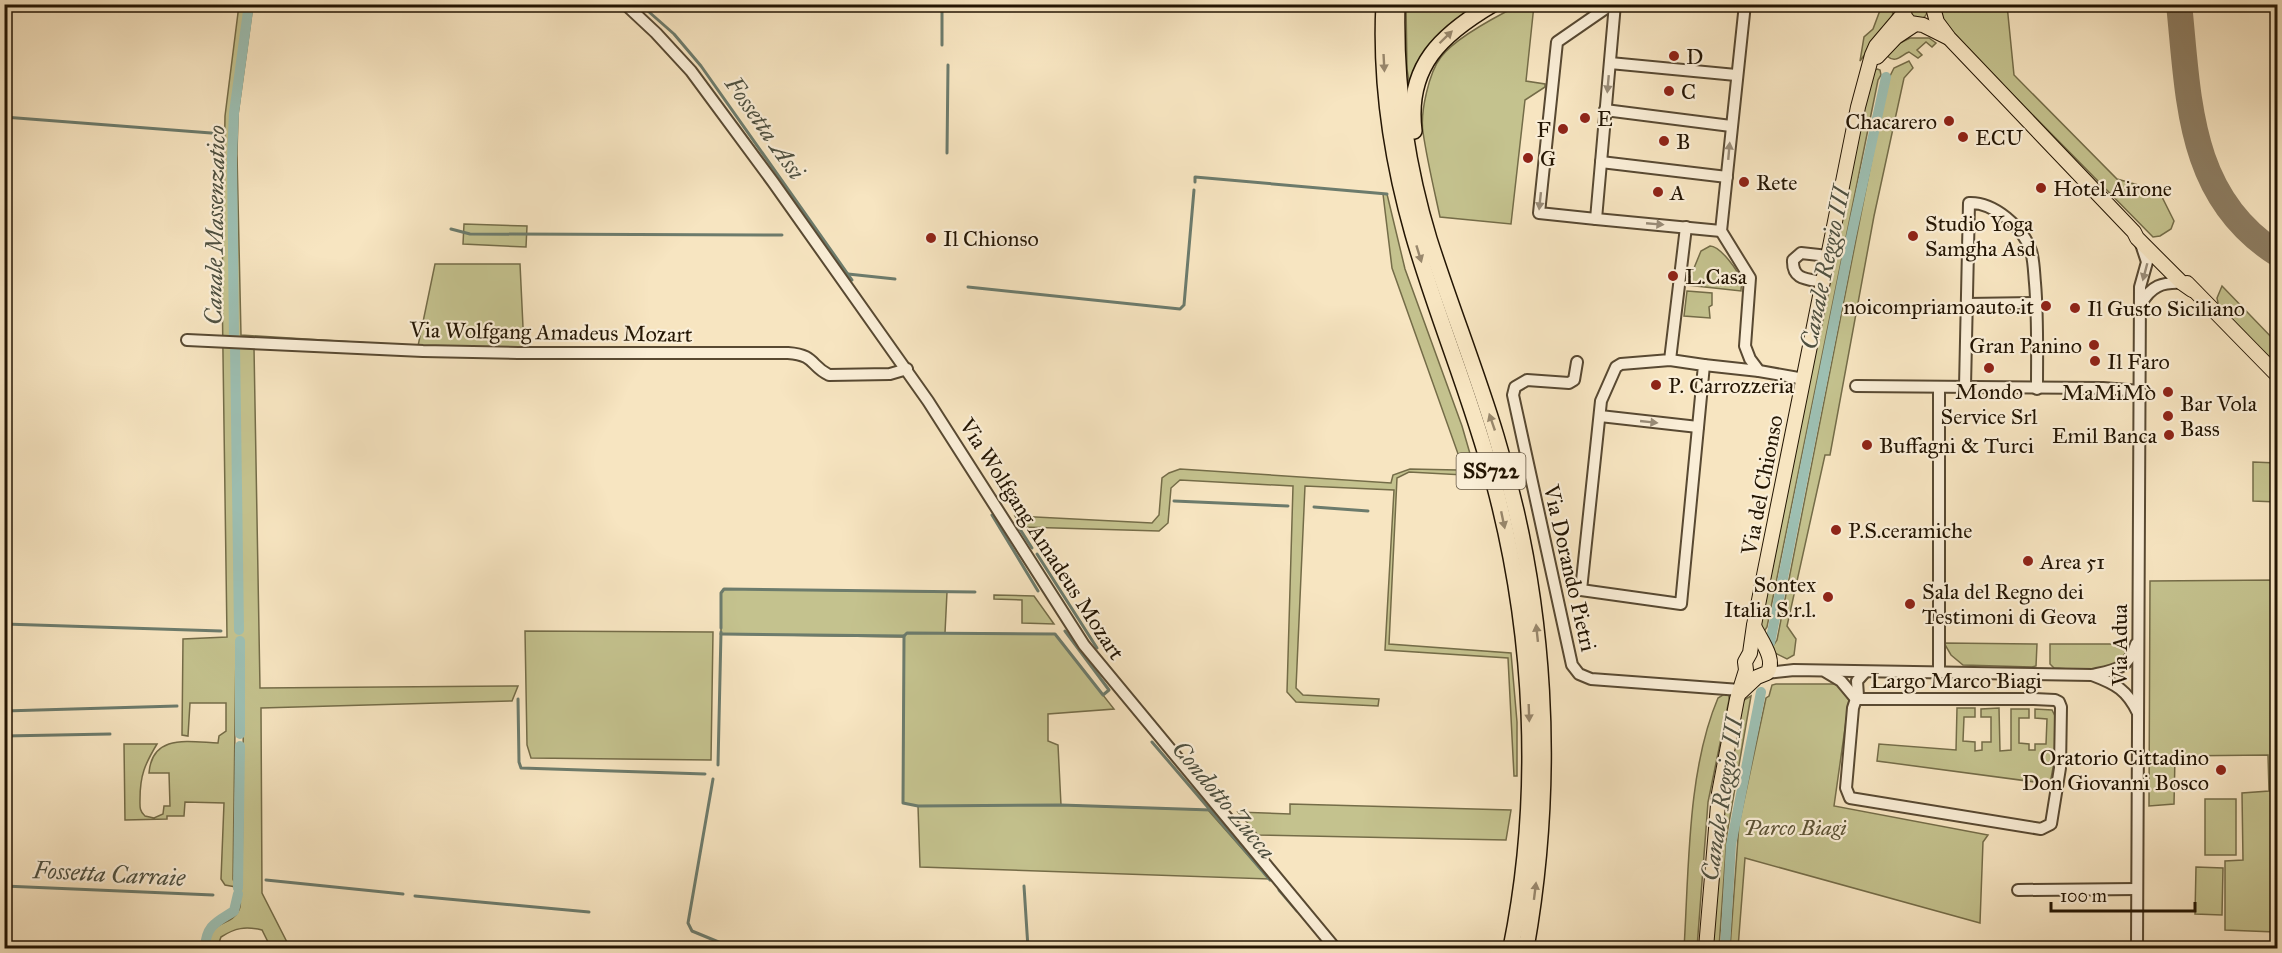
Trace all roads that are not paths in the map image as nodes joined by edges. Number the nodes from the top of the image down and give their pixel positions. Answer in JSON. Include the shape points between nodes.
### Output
{"nodes":[{"id":1,"x":625,"y":4,"type":"edge"},
{"id":2,"x":1383,"y":4,"type":"edge"},
{"id":3,"x":1398,"y":4,"type":"edge"},
{"id":4,"x":1493,"y":4,"type":"edge"},
{"id":5,"x":1614,"y":4,"type":"edge"},
{"id":6,"x":1744,"y":4,"type":"edge"},
{"id":7,"x":1903,"y":7,"type":"edge"},
{"id":8,"x":1933,"y":9,"type":"edge"},
{"id":9,"x":1918,"y":25,"type":"junction"},
{"id":10,"x":1949,"y":38,"type":"junction"},
{"id":11,"x":1610,"y":63,"type":"junction"},
{"id":12,"x":1867,"y":68,"type":"junction"},
{"id":13,"x":1736,"y":75,"type":"junction"},
{"id":14,"x":1605,"y":110,"type":"junction"},
{"id":15,"x":1731,"y":126,"type":"junction"},
{"id":16,"x":1601,"y":162,"type":"junction"},
{"id":17,"x":1727,"y":177,"type":"junction"},
{"id":18,"x":1422,"y":212,"type":"junction"},
{"id":19,"x":1596,"y":219,"type":"junction"},
{"id":20,"x":1686,"y":227,"type":"junction"},
{"id":21,"x":1721,"y":231,"type":"junction"},
{"id":22,"x":2137,"y":236,"type":"junction"},
{"id":23,"x":1828,"y":256,"type":"junction"},
{"id":24,"x":1823,"y":282,"type":"junction"},
{"id":25,"x":2187,"y":287,"type":"junction"},
{"id":26,"x":2037,"y":303,"type":"junction"},
{"id":27,"x":1967,"y":304,"type":"junction"},
{"id":28,"x":2141,"y":305,"type":"junction"},
{"id":29,"x":187,"y":340,"type":"dead end"},
{"id":30,"x":1670,"y":360,"type":"junction"},
{"id":31,"x":1577,"y":362,"type":"dead end"},
{"id":32,"x":1704,"y":365,"type":"junction"},
{"id":33,"x":906,"y":369,"type":"junction"},
{"id":34,"x":1759,"y":371,"type":"junction"},
{"id":35,"x":2277,"y":376,"type":"edge"},
{"id":36,"x":1804,"y":379,"type":"junction"},
{"id":37,"x":1856,"y":386,"type":"dead end"},
{"id":38,"x":1940,"y":387,"type":"junction"},
{"id":39,"x":1965,"y":387,"type":"junction"},
{"id":40,"x":2037,"y":389,"type":"junction"},
{"id":41,"x":2140,"y":391,"type":"junction"},
{"id":42,"x":1600,"y":416,"type":"junction"},
{"id":43,"x":1698,"y":427,"type":"junction"},
{"id":44,"x":1754,"y":625,"type":"junction"},
{"id":45,"x":2138,"y":637,"type":"junction"},
{"id":46,"x":1762,"y":667,"type":"junction"},
{"id":47,"x":2121,"y":668,"type":"junction"},
{"id":48,"x":1823,"y":671,"type":"junction"},
{"id":49,"x":1865,"y":672,"type":"junction"},
{"id":50,"x":1939,"y":673,"type":"junction"},
{"id":51,"x":2092,"y":675,"type":"junction"},
{"id":52,"x":2139,"y":675,"type":"junction"},
{"id":53,"x":2139,"y":689,"type":"junction"},
{"id":54,"x":1740,"y":692,"type":"junction"},
{"id":55,"x":2124,"y":692,"type":"junction"},
{"id":56,"x":1856,"y":699,"type":"junction"},
{"id":57,"x":2138,"y":714,"type":"junction"},
{"id":58,"x":2137,"y":889,"type":"junction"},
{"id":59,"x":2018,"y":890,"type":"dead end"},
{"id":60,"x":1335,"y":948,"type":"edge"},
{"id":61,"x":1511,"y":948,"type":"edge"},
{"id":62,"x":1526,"y":948,"type":"edge"},
{"id":63,"x":1706,"y":948,"type":"edge"},
{"id":64,"x":2137,"y":948,"type":"edge"}],
"edges":[{"from":1,"to":33,"type":"street","name":"Via Wolfgang Amadeus Mozart","via":[[706,89]]},
{"from":2,"to":61,"type":"highway","number":"SS722","one_way":true,"via":[[1387,100],[1404,196],[1419,254],[1492,473],[1518,602],[1529,712],[1529,765],[1525,855]]},
{"from":3,"to":18,"type":"highway","number":"SS722","via":[[1403,116]]},
{"from":18,"to":4,"type":"highway","number":"SS722","one_way":true,"via":[[1413,128],[1418,82],[1441,41]]},
{"from":5,"to":11,"type":"street"},
{"from":5,"to":19,"type":"street","one_way":true,"via":[[1557,42],[1539,213]]},
{"from":6,"to":13,"type":"street"},
{"from":7,"to":9,"type":"main road","via":[[1907,20]]},
{"from":7,"to":12,"type":"main road","name":"Via del Chionso","via":[[1876,46]]},
{"from":8,"to":9,"type":"main road","via":[[1930,21]]},
{"from":8,"to":10,"type":"main road"},
{"from":9,"to":10,"type":"main road"},
{"from":9,"to":12,"type":"main road","via":[[1896,37]]},
{"from":10,"to":22,"type":"main road"},
{"from":11,"to":13,"type":"street"},
{"from":11,"to":14,"type":"street","one_way":true},
{"from":12,"to":23,"type":"main road","name":"Via del Chionso"},
{"from":13,"to":15,"type":"street"},
{"from":14,"to":15,"type":"street"},
{"from":14,"to":16,"type":"street"},
{"from":17,"to":15,"type":"street","one_way":true},
{"from":16,"to":17,"type":"street"},
{"from":16,"to":19,"type":"street"},
{"from":17,"to":21,"type":"street"},
{"from":62,"to":18,"type":"highway","number":"SS722","one_way":true,"via":[[1538,873],[1543,784],[1543,711],[1536,626],[1522,539],[1505,468]]},
{"from":19,"to":20,"type":"street","one_way":true},
{"from":20,"to":21,"type":"street"},
{"from":20,"to":30,"type":"street"},
{"from":21,"to":34,"type":"street","via":[[1750,278],[1745,346]]},
{"from":22,"to":25,"type":"main road","via":[[2140,234]]},
{"from":22,"to":28,"type":"street","name":"Via Adua","one_way":true,"via":[[2147,262],[2140,287]]},
{"from":23,"to":24,"type":"main road","name":"Via del Chionso"},
{"from":23,"to":24,"type":"street","via":[[1801,253],[1793,260],[1798,278]]},
{"from":24,"to":36,"type":"main road","name":"Via del Chionso"},
{"from":25,"to":28,"type":"street","via":[[2157,285]]},
{"from":25,"to":35,"type":"main road"},
{"from":26,"to":27,"type":"street"},
{"from":26,"to":27,"type":"street","via":[[2027,244],[1999,212],[1969,202]]},
{"from":26,"to":40,"type":"street"},
{"from":27,"to":39,"type":"street"},
{"from":28,"to":41,"type":"street","name":"Via Adua"},
{"from":29,"to":33,"type":"street","name":"Via Wolfgang Amadeus Mozart","via":[[471,352],[788,353],[806,355],[830,375],[890,374]]},
{"from":30,"to":32,"type":"street"},
{"from":30,"to":42,"type":"street","via":[[1616,367],[1601,401]]},
{"from":31,"to":54,"type":"street","name":"Via Dorando Pietri","via":[[1574,380],[1569,383],[1521,382],[1513,395],[1572,665],[1579,674],[1591,679]]},
{"from":32,"to":34,"type":"street"},
{"from":32,"to":43,"type":"street"},
{"from":33,"to":60,"type":"street","name":"Via Wolfgang Amadeus Mozart","via":[[1084,645]]},
{"from":34,"to":36,"type":"street"},
{"from":36,"to":44,"type":"main road","name":"Via del Chionso"},
{"from":37,"to":38,"type":"street"},
{"from":38,"to":39,"type":"street"},
{"from":38,"to":50,"type":"street"},
{"from":39,"to":40,"type":"street"},
{"from":40,"to":41,"type":"street"},
{"from":41,"to":45,"type":"street","name":"Via Adua"},
{"from":42,"to":43,"type":"street","one_way":true},
{"from":42,"to":43,"type":"street","via":[[1581,590],[1681,604]]},
{"from":44,"to":46,"type":"main road"},
{"from":44,"to":46,"type":"main road","name":"Via del Chionso","via":[[1745,662]]},
{"from":45,"to":47,"type":"street","via":[[2133,656]]},
{"from":45,"to":52,"type":"street","name":"Via Adua"},
{"from":46,"to":48,"type":"street"},
{"from":46,"to":54,"type":"main road"},
{"from":47,"to":51,"type":"street"},
{"from":47,"to":52,"type":"street","via":[[2135,670]]},
{"from":48,"to":49,"type":"street"},
{"from":48,"to":56,"type":"street","name":"Largo Marco Biagi","via":[[1841,681]]},
{"from":49,"to":50,"type":"street"},
{"from":49,"to":56,"type":"street","name":"Largo Marco Biagi","via":[[1857,681]]},
{"from":50,"to":51,"type":"street"},
{"from":51,"to":55,"type":"street","via":[[2113,682]]},
{"from":52,"to":53,"type":"street","name":"Via Adua"},
{"from":53,"to":55,"type":"street"},
{"from":53,"to":57,"type":"street","name":"Via Adua"},
{"from":54,"to":63,"type":"main road","via":[[1715,823]]},
{"from":55,"to":57,"type":"street"},
{"from":56,"to":56,"type":"street","name":"Largo Marco Biagi","via":[[1846,788],[1850,798],[2041,829],[2051,824],[2060,768],[2059,702]]},
{"from":57,"to":58,"type":"street","name":"Via Adua"},
{"from":58,"to":59,"type":"street"},
{"from":58,"to":64,"type":"street","name":"Via Adua"}]}
